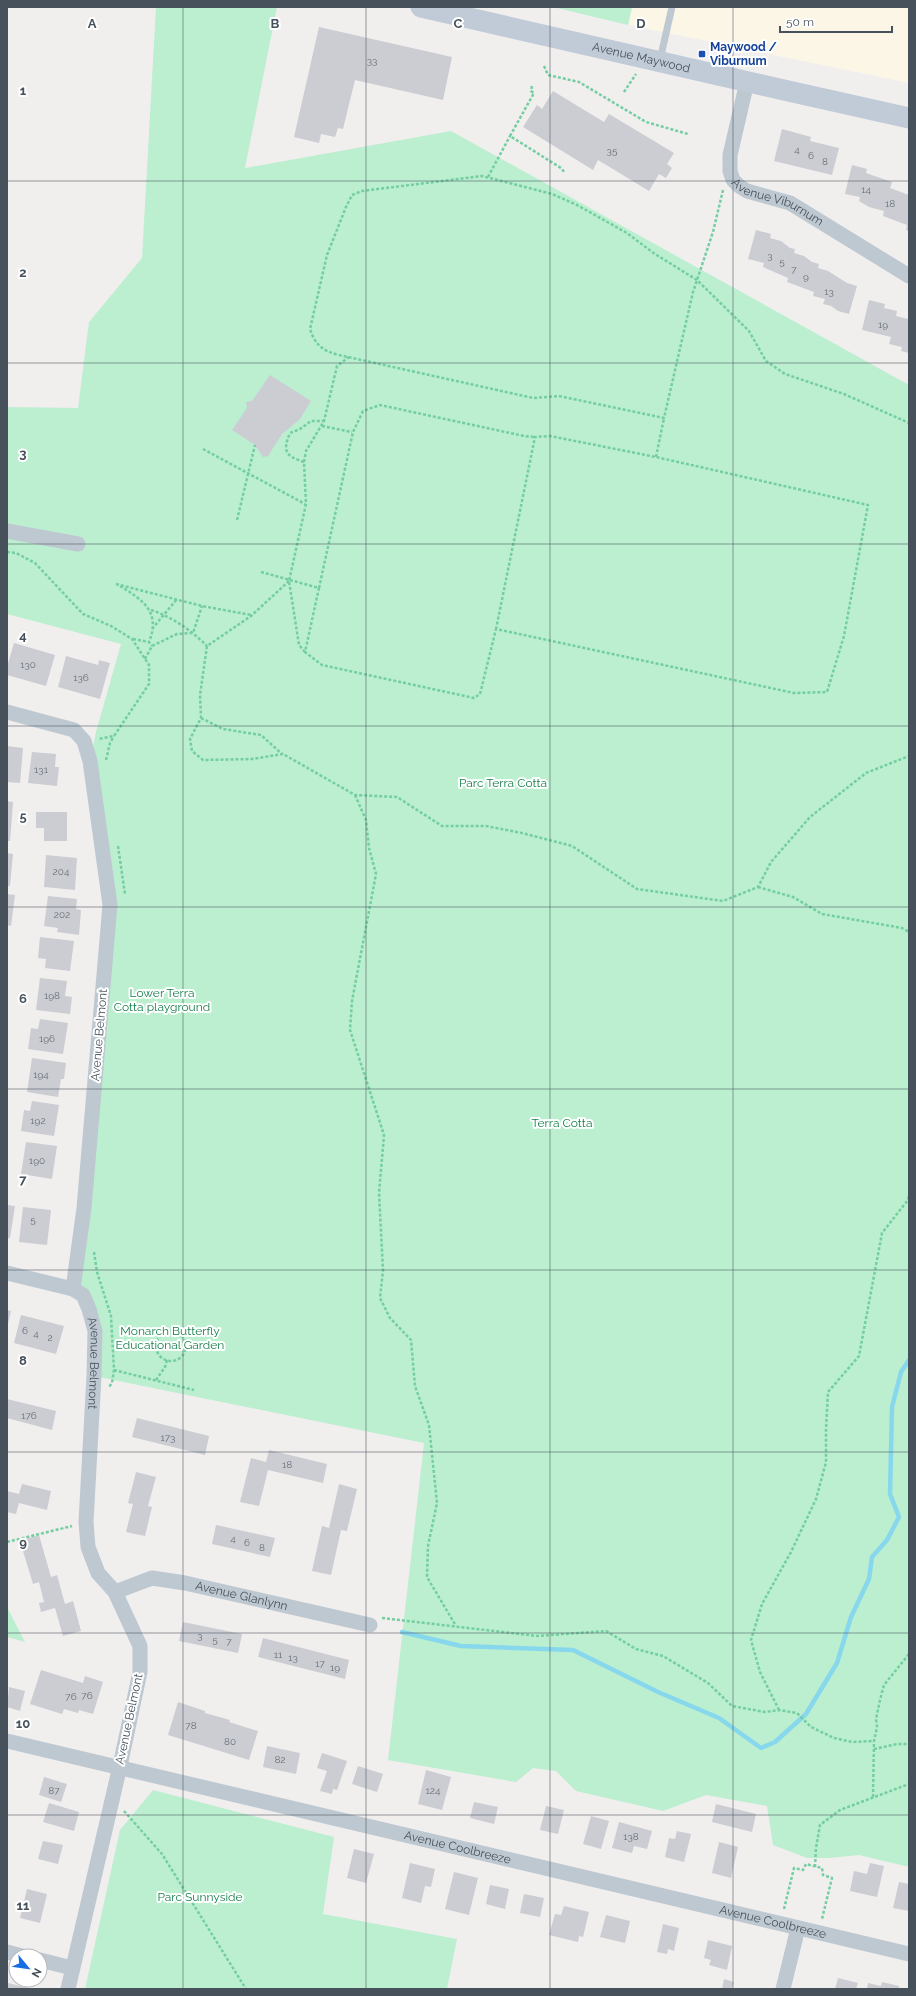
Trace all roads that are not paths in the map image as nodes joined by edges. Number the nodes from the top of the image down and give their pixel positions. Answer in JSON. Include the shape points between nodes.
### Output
{"nodes":[{"id":1,"x":421,"y":7,"type":"edge"},
{"id":2,"x":672,"y":7,"type":"edge"},
{"id":3,"x":660,"y":62,"type":"junction"},
{"id":4,"x":747,"y":82,"type":"junction"},
{"id":5,"x":909,"y":118,"type":"edge"},
{"id":6,"x":909,"y":276,"type":"edge"},
{"id":7,"x":7,"y":531,"type":"edge"},
{"id":8,"x":78,"y":544,"type":"dead end"},
{"id":9,"x":7,"y":712,"type":"edge"},
{"id":10,"x":7,"y":1273,"type":"edge"},
{"id":11,"x":73,"y":1289,"type":"junction"},
{"id":12,"x":115,"y":1592,"type":"junction"},
{"id":13,"x":370,"y":1624,"type":"road end"},
{"id":14,"x":7,"y":1741,"type":"edge"},
{"id":15,"x":120,"y":1766,"type":"junction"},
{"id":16,"x":798,"y":1928,"type":"junction"},
{"id":17,"x":909,"y":1954,"type":"edge"},
{"id":18,"x":48,"y":1962,"type":"edge"},
{"id":19,"x":72,"y":1968,"type":"junction"},
{"id":20,"x":68,"y":1989,"type":"edge"},
{"id":21,"x":783,"y":1989,"type":"edge"}],
"edges":[{"from":1,"to":3,"type":"street","name":"Avenue Maywood"},
{"from":2,"to":3,"type":"lane"},
{"from":3,"to":4,"type":"street","name":"Avenue Maywood"},
{"from":4,"to":5,"type":"street","name":"Avenue Maywood"},
{"from":4,"to":6,"type":"street","name":"Avenue Viburnum","via":[[730,154],[733,180],[747,191],[790,203]]},
{"from":7,"to":8,"type":"street"},
{"from":9,"to":11,"type":"street","name":"Avenue Belmont","via":[[74,730],[84,741],[90,761],[110,905],[84,1208]]},
{"from":10,"to":11,"type":"street"},
{"from":11,"to":12,"type":"street","name":"Avenue Belmont","via":[[83,1295],[95,1331],[86,1522],[88,1547],[98,1573]]},
{"from":12,"to":13,"type":"street","name":"Avenue Glanlynn","via":[[152,1578],[192,1584]]},
{"from":12,"to":15,"type":"street","name":"Avenue Belmont","via":[[140,1646],[140,1672]]},
{"from":14,"to":15,"type":"street","name":"Avenue Coolbreeze"},
{"from":15,"to":16,"type":"street","name":"Avenue Coolbreeze"},
{"from":15,"to":19,"type":"street","name":"Avenue Belmont"},
{"from":16,"to":17,"type":"street","name":"Avenue Coolbreeze"},
{"from":16,"to":21,"type":"street"},
{"from":18,"to":19,"type":"street"},
{"from":19,"to":20,"type":"street","name":"Avenue Belmont"}]}
